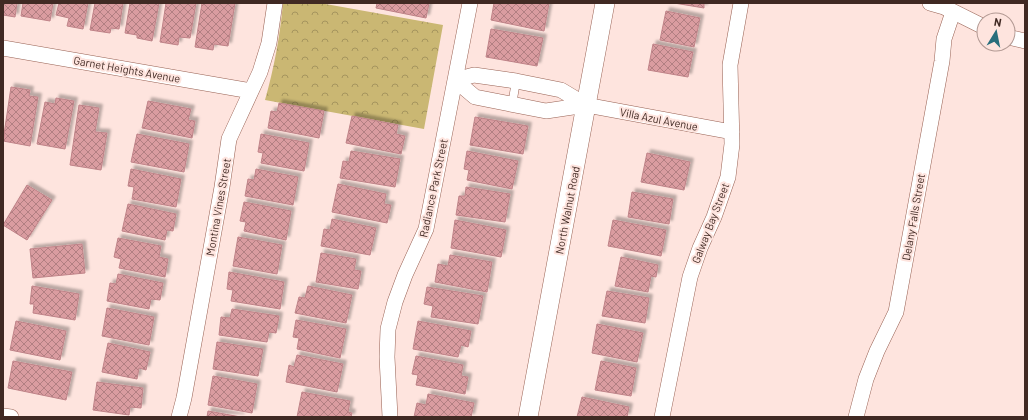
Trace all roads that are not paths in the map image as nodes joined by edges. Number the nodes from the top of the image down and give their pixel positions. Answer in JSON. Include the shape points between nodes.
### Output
{"nodes":[{"id":1,"x":275,"y":3,"type":"edge"},
{"id":2,"x":470,"y":3,"type":"edge"},
{"id":3,"x":605,"y":3,"type":"edge"},
{"id":4,"x":741,"y":3,"type":"edge"},
{"id":5,"x":930,"y":3,"type":"edge"},
{"id":6,"x":953,"y":12,"type":"junction"},
{"id":7,"x":976,"y":23,"type":"edge"},
{"id":8,"x":3,"y":48,"type":"edge"},
{"id":9,"x":455,"y":80,"type":"junction"},
{"id":10,"x":516,"y":81,"type":"junction"},
{"id":11,"x":251,"y":91,"type":"junction"},
{"id":12,"x":512,"y":105,"type":"junction"},
{"id":13,"x":586,"y":105,"type":"junction"},
{"id":14,"x":732,"y":132,"type":"junction"},
{"id":15,"x":3,"y":416,"type":"edge"},
{"id":16,"x":11,"y":417,"type":"edge"},
{"id":17,"x":179,"y":417,"type":"edge"},
{"id":18,"x":390,"y":417,"type":"edge"},
{"id":19,"x":528,"y":417,"type":"edge"},
{"id":20,"x":662,"y":417,"type":"edge"},
{"id":21,"x":856,"y":417,"type":"edge"}],
"edges":[{"from":1,"to":11,"type":"street","name":"Montina Vines Street","via":[[269,43]]},
{"from":2,"to":9,"type":"street","name":"Radiance Park Street"},
{"from":3,"to":13,"type":"street","name":"North Walnut Road"},
{"from":4,"to":14,"type":"street","name":"Galway Bay Street","via":[[730,65]]},
{"from":5,"to":6,"type":"street"},
{"from":6,"to":7,"type":"street"},
{"from":6,"to":21,"type":"street","name":"Delany Falls Street","via":[[944,39],[896,312],[866,379]]},
{"from":8,"to":11,"type":"street","name":"Garnet Heights Avenue"},
{"from":9,"to":10,"type":"street","name":"Villa Azul Avenue","via":[[474,76]]},
{"from":9,"to":12,"type":"street","name":"Villa Azul Avenue","via":[[475,97]]},
{"from":9,"to":18,"type":"street","name":"Radiance Park Street","via":[[426,229],[405,275],[388,329]]},
{"from":10,"to":12,"type":"lane"},
{"from":10,"to":13,"type":"street","name":"Villa Azul Avenue","via":[[561,90]]},
{"from":11,"to":17,"type":"street","name":"Montina Vines Street","via":[[230,139]]},
{"from":12,"to":13,"type":"street","name":"Villa Azul Avenue","via":[[546,111]]},
{"from":13,"to":14,"type":"street","name":"Villa Azul Avenue"},
{"from":13,"to":19,"type":"street","name":"North Walnut Road"},
{"from":14,"to":20,"type":"street","name":"Galway Bay Street","via":[[728,177],[690,276]]},
{"from":15,"to":16,"type":"street"}]}
